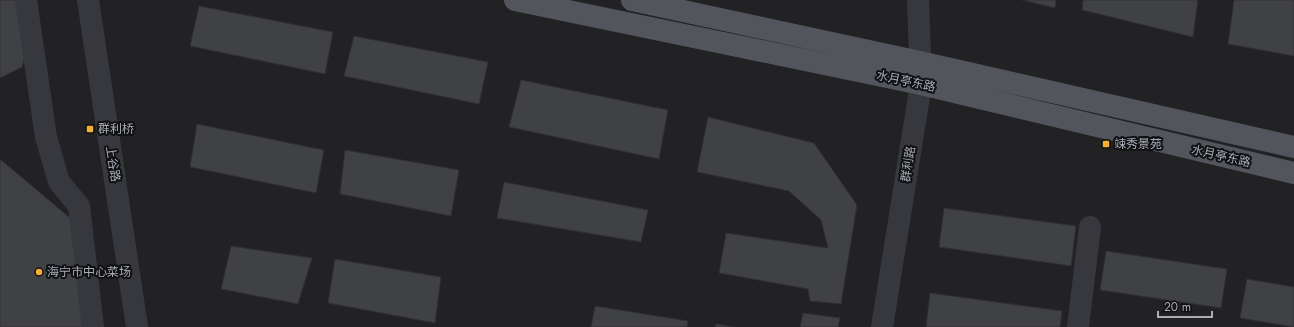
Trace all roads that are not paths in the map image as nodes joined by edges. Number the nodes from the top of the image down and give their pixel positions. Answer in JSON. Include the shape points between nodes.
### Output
{"nodes":[{"id":1,"x":26,"y":0,"type":"edge"},
{"id":2,"x":88,"y":0,"type":"edge"},
{"id":3,"x":515,"y":0,"type":"edge"},
{"id":4,"x":632,"y":0,"type":"edge"},
{"id":5,"x":918,"y":0,"type":"edge"},
{"id":6,"x":920,"y":62,"type":"junction"},
{"id":7,"x":921,"y":84,"type":"junction"},
{"id":8,"x":1294,"y":147,"type":"edge"},
{"id":9,"x":1294,"y":173,"type":"edge"},
{"id":10,"x":1090,"y":227,"type":"dead end"},
{"id":11,"x":93,"y":327,"type":"edge"},
{"id":12,"x":137,"y":327,"type":"edge"},
{"id":13,"x":882,"y":327,"type":"edge"},
{"id":14,"x":1078,"y":327,"type":"edge"}],
"edges":[{"from":1,"to":11,"type":"street","via":[[46,137],[59,182],[79,206]]},
{"from":2,"to":12,"type":"street","name":"上谷路"},
{"from":3,"to":7,"type":"main road","name":"水月亭东路"},
{"from":4,"to":6,"type":"main road","name":"水月亭东路"},
{"from":5,"to":6,"type":"street","name":"群利路"},
{"from":6,"to":7,"type":"street","name":"群利路"},
{"from":6,"to":8,"type":"main road","name":"水月亭东路"},
{"from":7,"to":9,"type":"main road","name":"水月亭东路"},
{"from":7,"to":13,"type":"street","name":"群利路"},
{"from":10,"to":14,"type":"street"}]}
